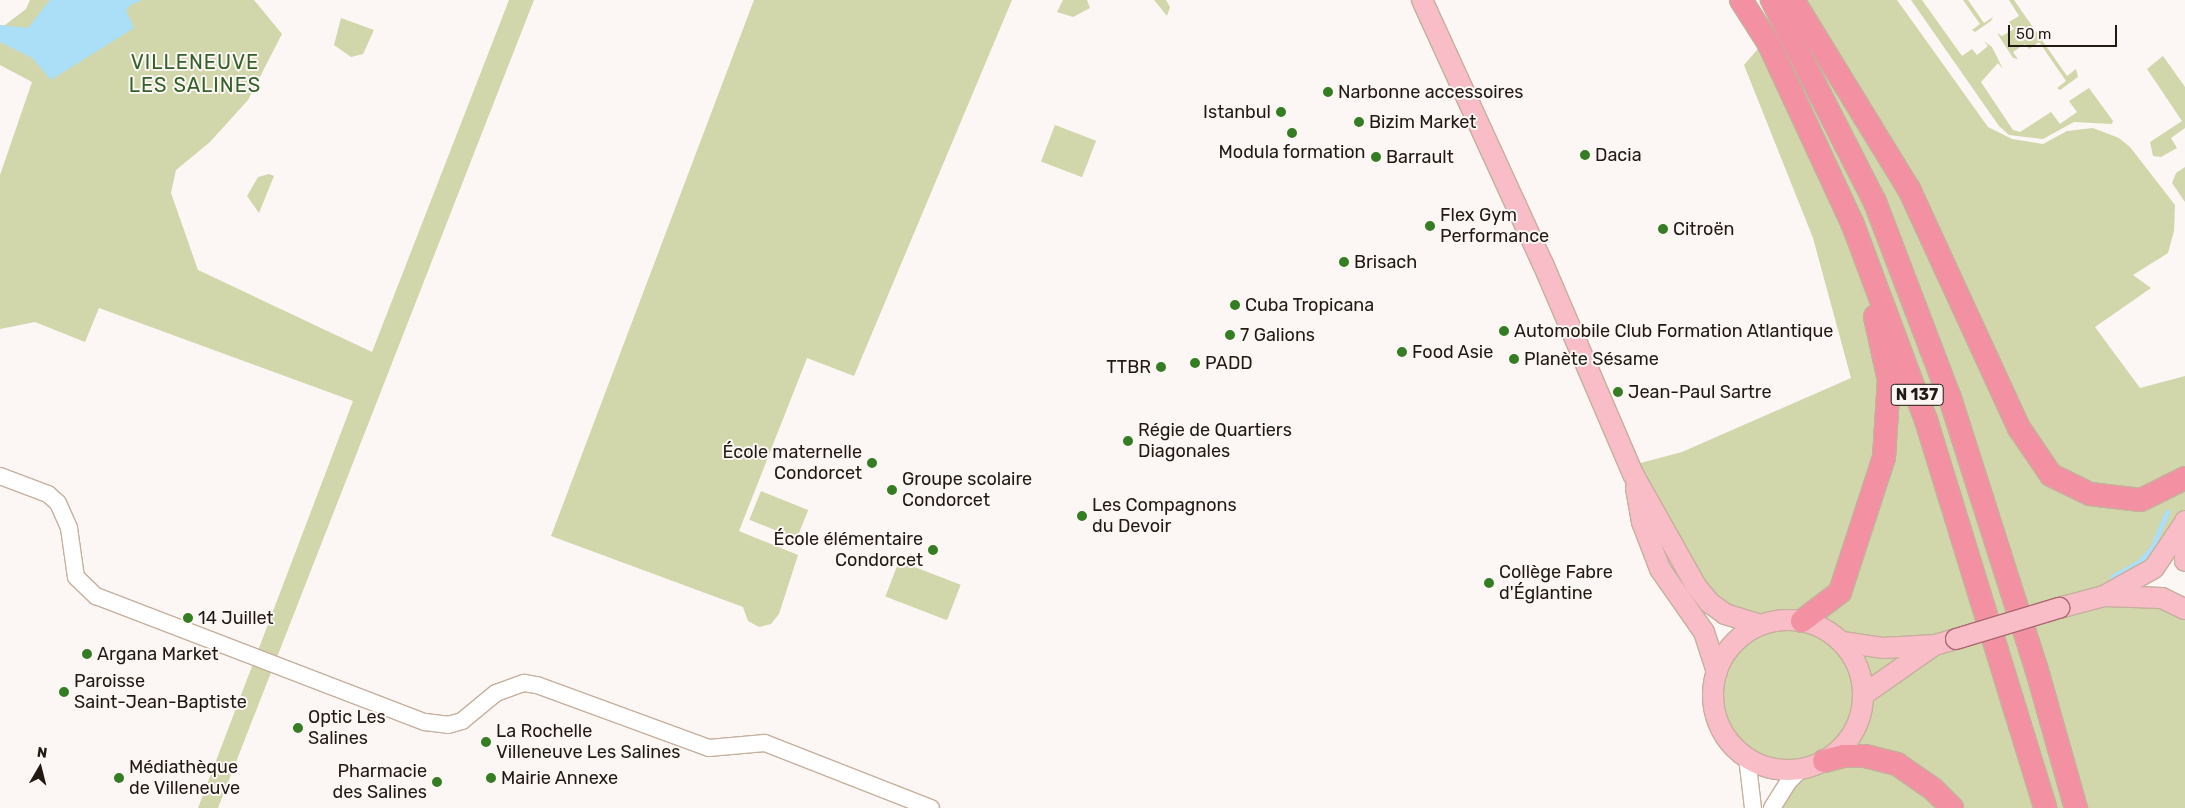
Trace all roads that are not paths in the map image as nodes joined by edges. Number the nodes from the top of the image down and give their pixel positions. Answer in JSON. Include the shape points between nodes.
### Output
{"nodes":[{"id":1,"x":1422,"y":0,"type":"edge"},
{"id":2,"x":1741,"y":0,"type":"edge"},
{"id":3,"x":1772,"y":0,"type":"edge"},
{"id":4,"x":1793,"y":0,"type":"edge"},
{"id":5,"x":1853,"y":225,"type":"junction"},
{"id":6,"x":1633,"y":474,"type":"junction"},
{"id":7,"x":0,"y":476,"type":"edge"},
{"id":8,"x":2185,"y":478,"type":"edge"},
{"id":9,"x":2185,"y":522,"type":"edge"},
{"id":10,"x":2185,"y":561,"type":"edge"},
{"id":11,"x":2104,"y":596,"type":"junction"},
{"id":12,"x":2185,"y":609,"type":"edge"},
{"id":13,"x":1802,"y":622,"type":"junction"},
{"id":14,"x":1760,"y":625,"type":"junction"},
{"id":15,"x":1842,"y":642,"type":"junction"},
{"id":16,"x":1935,"y":644,"type":"junction"},
{"id":17,"x":1717,"y":672,"type":"junction"},
{"id":18,"x":1864,"y":695,"type":"junction"},
{"id":19,"x":1747,"y":757,"type":"junction"},
{"id":20,"x":1824,"y":761,"type":"junction"},
{"id":21,"x":1801,"y":769,"type":"junction"},
{"id":22,"x":932,"y":808,"type":"edge"},
{"id":23,"x":1753,"y":808,"type":"edge"},
{"id":24,"x":1772,"y":808,"type":"edge"},
{"id":25,"x":1952,"y":808,"type":"edge"},
{"id":26,"x":2045,"y":808,"type":"edge"},
{"id":27,"x":2076,"y":808,"type":"edge"}],
"edges":[{"from":1,"to":6,"type":"main road","via":[[1543,264]]},
{"from":2,"to":5,"type":"highway","number":"N 137","via":[[1769,44]]},
{"from":3,"to":27,"type":"highway","number":"N 137","via":[[1875,202],[1950,398],[2036,667]]},
{"from":4,"to":8,"type":"highway","via":[[1909,189],[2018,428],[2051,475],[2090,494],[2141,500]]},
{"from":5,"to":13,"type":"highway","via":[[1889,380],[1884,458],[1840,592]]},
{"from":5,"to":26,"type":"highway","number":"N 137","via":[[1926,420]]},
{"from":6,"to":14,"type":"main road","via":[[1679,559],[1705,598],[1725,614]]},
{"from":6,"to":17,"type":"main road","via":[[1642,522],[1660,569],[1704,632]]},
{"from":7,"to":22,"type":"street","via":[[48,494],[58,503],[69,528],[76,578],[96,596],[436,724],[462,721],[496,693],[510,686],[537,685],[709,748],[765,743]]},
{"from":9,"to":10,"type":"main road"},
{"from":9,"to":11,"type":"main road","via":[[2154,568]]},
{"from":11,"to":12,"type":"main road","via":[[2162,598]]},
{"from":11,"to":16,"type":"main road","bridge":true},
{"from":13,"to":14,"type":"main road"},
{"from":13,"to":15,"type":"main road","via":[[1824,629]]},
{"from":14,"to":17,"type":"main road","via":[[1740,638],[1725,654]]},
{"from":15,"to":16,"type":"main road","via":[[1883,648]]},
{"from":15,"to":18,"type":"main road","via":[[1857,667]]},
{"from":16,"to":18,"type":"main road"},
{"from":17,"to":19,"type":"main road","via":[[1713,690],[1718,722],[1728,740]]},
{"from":18,"to":20,"type":"main road","via":[[1861,715],[1853,733],[1841,749]]},
{"from":19,"to":21,"type":"main road","via":[[1778,769]]},
{"from":19,"to":23,"type":"street"},
{"from":20,"to":21,"type":"main road"},
{"from":20,"to":25,"type":"highway","via":[[1844,756],[1883,759],[1933,789]]},
{"from":21,"to":24,"type":"street","via":[[1788,782]]}]}
